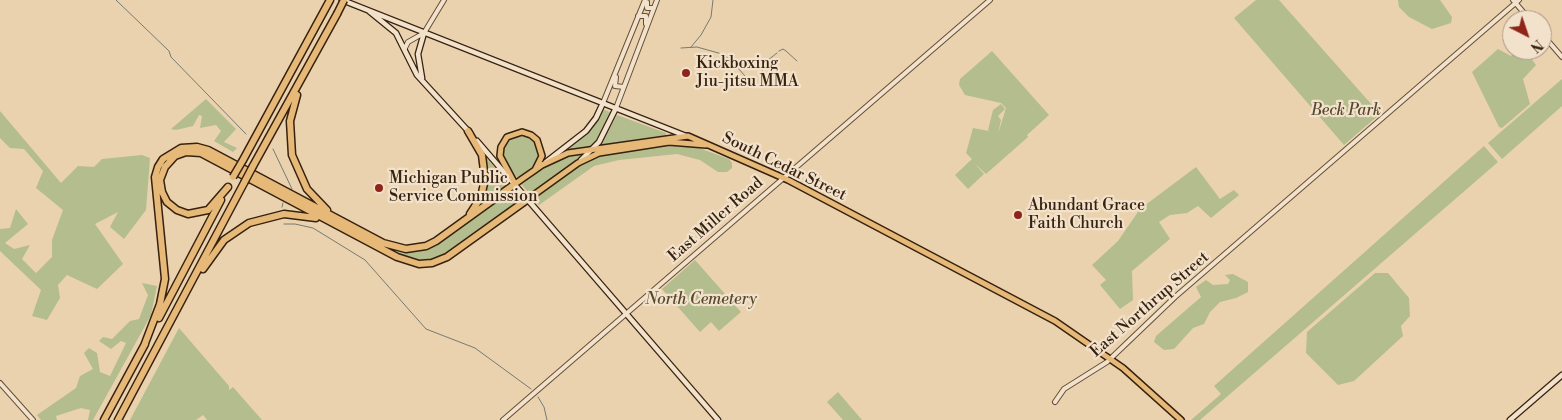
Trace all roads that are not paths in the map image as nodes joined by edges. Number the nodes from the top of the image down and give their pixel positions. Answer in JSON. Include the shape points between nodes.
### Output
{"nodes":[{"id":1,"x":330,"y":0,"type":"edge"},
{"id":2,"x":343,"y":0,"type":"edge"},
{"id":3,"x":444,"y":0,"type":"edge"},
{"id":4,"x":646,"y":0,"type":"edge"},
{"id":5,"x":656,"y":0,"type":"edge"},
{"id":6,"x":990,"y":0,"type":"edge"},
{"id":7,"x":1516,"y":1,"type":"edge"},
{"id":8,"x":654,"y":8,"type":"junction"},
{"id":9,"x":369,"y":11,"type":"junction"},
{"id":10,"x":638,"y":16,"type":"junction"},
{"id":11,"x":424,"y":33,"type":"junction"},
{"id":12,"x":1552,"y":46,"type":"edge"},
{"id":13,"x":405,"y":48,"type":"junction"},
{"id":14,"x":624,"y":49,"type":"junction"},
{"id":15,"x":636,"y":55,"type":"junction"},
{"id":16,"x":1562,"y":57,"type":"edge"},
{"id":17,"x":422,"y":78,"type":"junction"},
{"id":18,"x":301,"y":82,"type":"junction"},
{"id":19,"x":624,"y":87,"type":"junction"},
{"id":20,"x":602,"y":103,"type":"junction"},
{"id":21,"x":616,"y":108,"type":"junction"},
{"id":22,"x":468,"y":131,"type":"junction"},
{"id":23,"x":688,"y":136,"type":"junction"},
{"id":24,"x":709,"y":145,"type":"junction"},
{"id":25,"x":594,"y":149,"type":"junction"},
{"id":26,"x":578,"y":163,"type":"junction"},
{"id":27,"x":542,"y":165,"type":"junction"},
{"id":28,"x":535,"y":170,"type":"junction"},
{"id":29,"x":784,"y":178,"type":"junction"},
{"id":30,"x":515,"y":184,"type":"junction"},
{"id":31,"x":228,"y":187,"type":"junction"},
{"id":32,"x":528,"y":199,"type":"junction"},
{"id":33,"x":465,"y":221,"type":"junction"},
{"id":34,"x":351,"y":226,"type":"junction"},
{"id":35,"x":343,"y":229,"type":"junction"},
{"id":36,"x":626,"y":314,"type":"junction"},
{"id":37,"x":168,"y":327,"type":"junction"},
{"id":38,"x":144,"y":346,"type":"junction"},
{"id":39,"x":1111,"y":358,"type":"junction"},
{"id":40,"x":1562,"y":375,"type":"edge"},
{"id":41,"x":0,"y":383,"type":"edge"},
{"id":42,"x":1055,"y":402,"type":"dead end"},
{"id":43,"x":33,"y":420,"type":"edge"},
{"id":44,"x":104,"y":420,"type":"edge"},
{"id":45,"x":118,"y":420,"type":"edge"},
{"id":46,"x":503,"y":420,"type":"edge"},
{"id":47,"x":718,"y":420,"type":"edge"},
{"id":48,"x":1181,"y":420,"type":"edge"},
{"id":49,"x":1510,"y":420,"type":"edge"}],
"edges":[{"from":1,"to":31,"type":"highway","bridge":true},
{"from":2,"to":9,"type":"main road","name":"South Cedar Street"},
{"from":2,"to":18,"type":"highway","bridge":true},
{"from":3,"to":11,"type":"street"},
{"from":4,"to":8,"type":"street","via":[[647,8]]},
{"from":4,"to":10,"type":"street"},
{"from":5,"to":8,"type":"street"},
{"from":6,"to":29,"type":"street","name":"East Miller Road"},
{"from":7,"to":39,"type":"street","name":"East Northrup Street","via":[[1175,296]]},
{"from":8,"to":15,"type":"street"},
{"from":9,"to":11,"type":"main road","name":"South Cedar Street"},
{"from":9,"to":13,"type":"main road","via":[[395,32]]},
{"from":10,"to":14,"type":"street"},
{"from":10,"to":15,"type":"street","via":[[644,15],[647,21]]},
{"from":11,"to":13,"type":"street","via":[[408,42]]},
{"from":11,"to":17,"type":"main road","via":[[418,51]]},
{"from":11,"to":20,"type":"main road","name":"South Cedar Street"},
{"from":12,"to":16,"type":"street"},
{"from":13,"to":17,"type":"main road"},
{"from":14,"to":19,"type":"street","via":[[614,81],[618,88]]},
{"from":14,"to":20,"type":"street"},
{"from":15,"to":19,"type":"street"},
{"from":17,"to":22,"type":"main road"},
{"from":18,"to":34,"type":"highway","via":[[290,121],[291,146],[297,170],[318,202]]},
{"from":18,"to":37,"type":"highway","bridge":true},
{"from":19,"to":21,"type":"street"},
{"from":20,"to":21,"type":"main road","name":"South Cedar Street"},
{"from":20,"to":27,"type":"main road","via":[[587,130]]},
{"from":21,"to":23,"type":"main road","name":"South Cedar Street"},
{"from":21,"to":25,"type":"main road"},
{"from":22,"to":30,"type":"main road"},
{"from":22,"to":33,"type":"highway","via":[[482,155],[485,179],[479,202]]},
{"from":23,"to":24,"type":"main road","name":"South Cedar Street"},
{"from":23,"to":25,"type":"main road"},
{"from":24,"to":26,"type":"main road","via":[[663,142],[602,152]]},
{"from":24,"to":29,"type":"main road","name":"South Cedar Street"},
{"from":25,"to":26,"type":"main road"},
{"from":25,"to":27,"type":"main road","via":[[568,153]]},
{"from":26,"to":32,"type":"main road"},
{"from":27,"to":28,"type":"main road"},
{"from":28,"to":30,"type":"main road"},
{"from":28,"to":30,"type":"main road","via":[[542,156],[538,141],[524,132],[508,136],[500,156]]},
{"from":29,"to":36,"type":"street","name":"East Miller Road"},
{"from":29,"to":39,"type":"main road","name":"South Cedar Street","via":[[1038,312]]},
{"from":30,"to":32,"type":"main road"},
{"from":30,"to":33,"type":"highway"},
{"from":31,"to":35,"type":"highway","via":[[210,208],[191,214],[168,204],[160,182],[164,169],[174,157],[185,152],[199,152]]},
{"from":31,"to":38,"type":"highway"},
{"from":32,"to":35,"type":"highway","via":[[451,255],[432,263],[406,262]]},
{"from":32,"to":36,"type":"main road"},
{"from":33,"to":34,"type":"highway","via":[[432,243],[411,249],[388,245]]},
{"from":34,"to":38,"type":"highway","via":[[208,150],[187,147],[173,152],[158,167],[155,177],[165,279],[160,304]]},
{"from":35,"to":37,"type":"highway","via":[[313,217],[292,214],[268,216],[241,227],[217,249]]},
{"from":36,"to":46,"type":"street","name":"East Miller Road"},
{"from":36,"to":47,"type":"main road"},
{"from":37,"to":45,"type":"highway"},
{"from":38,"to":44,"type":"highway"},
{"from":39,"to":42,"type":"street","name":"East Northrup Street","via":[[1068,385]]},
{"from":39,"to":48,"type":"main road","name":"South Cedar Street"},
{"from":40,"to":49,"type":"main road"},
{"from":41,"to":43,"type":"street"}]}
